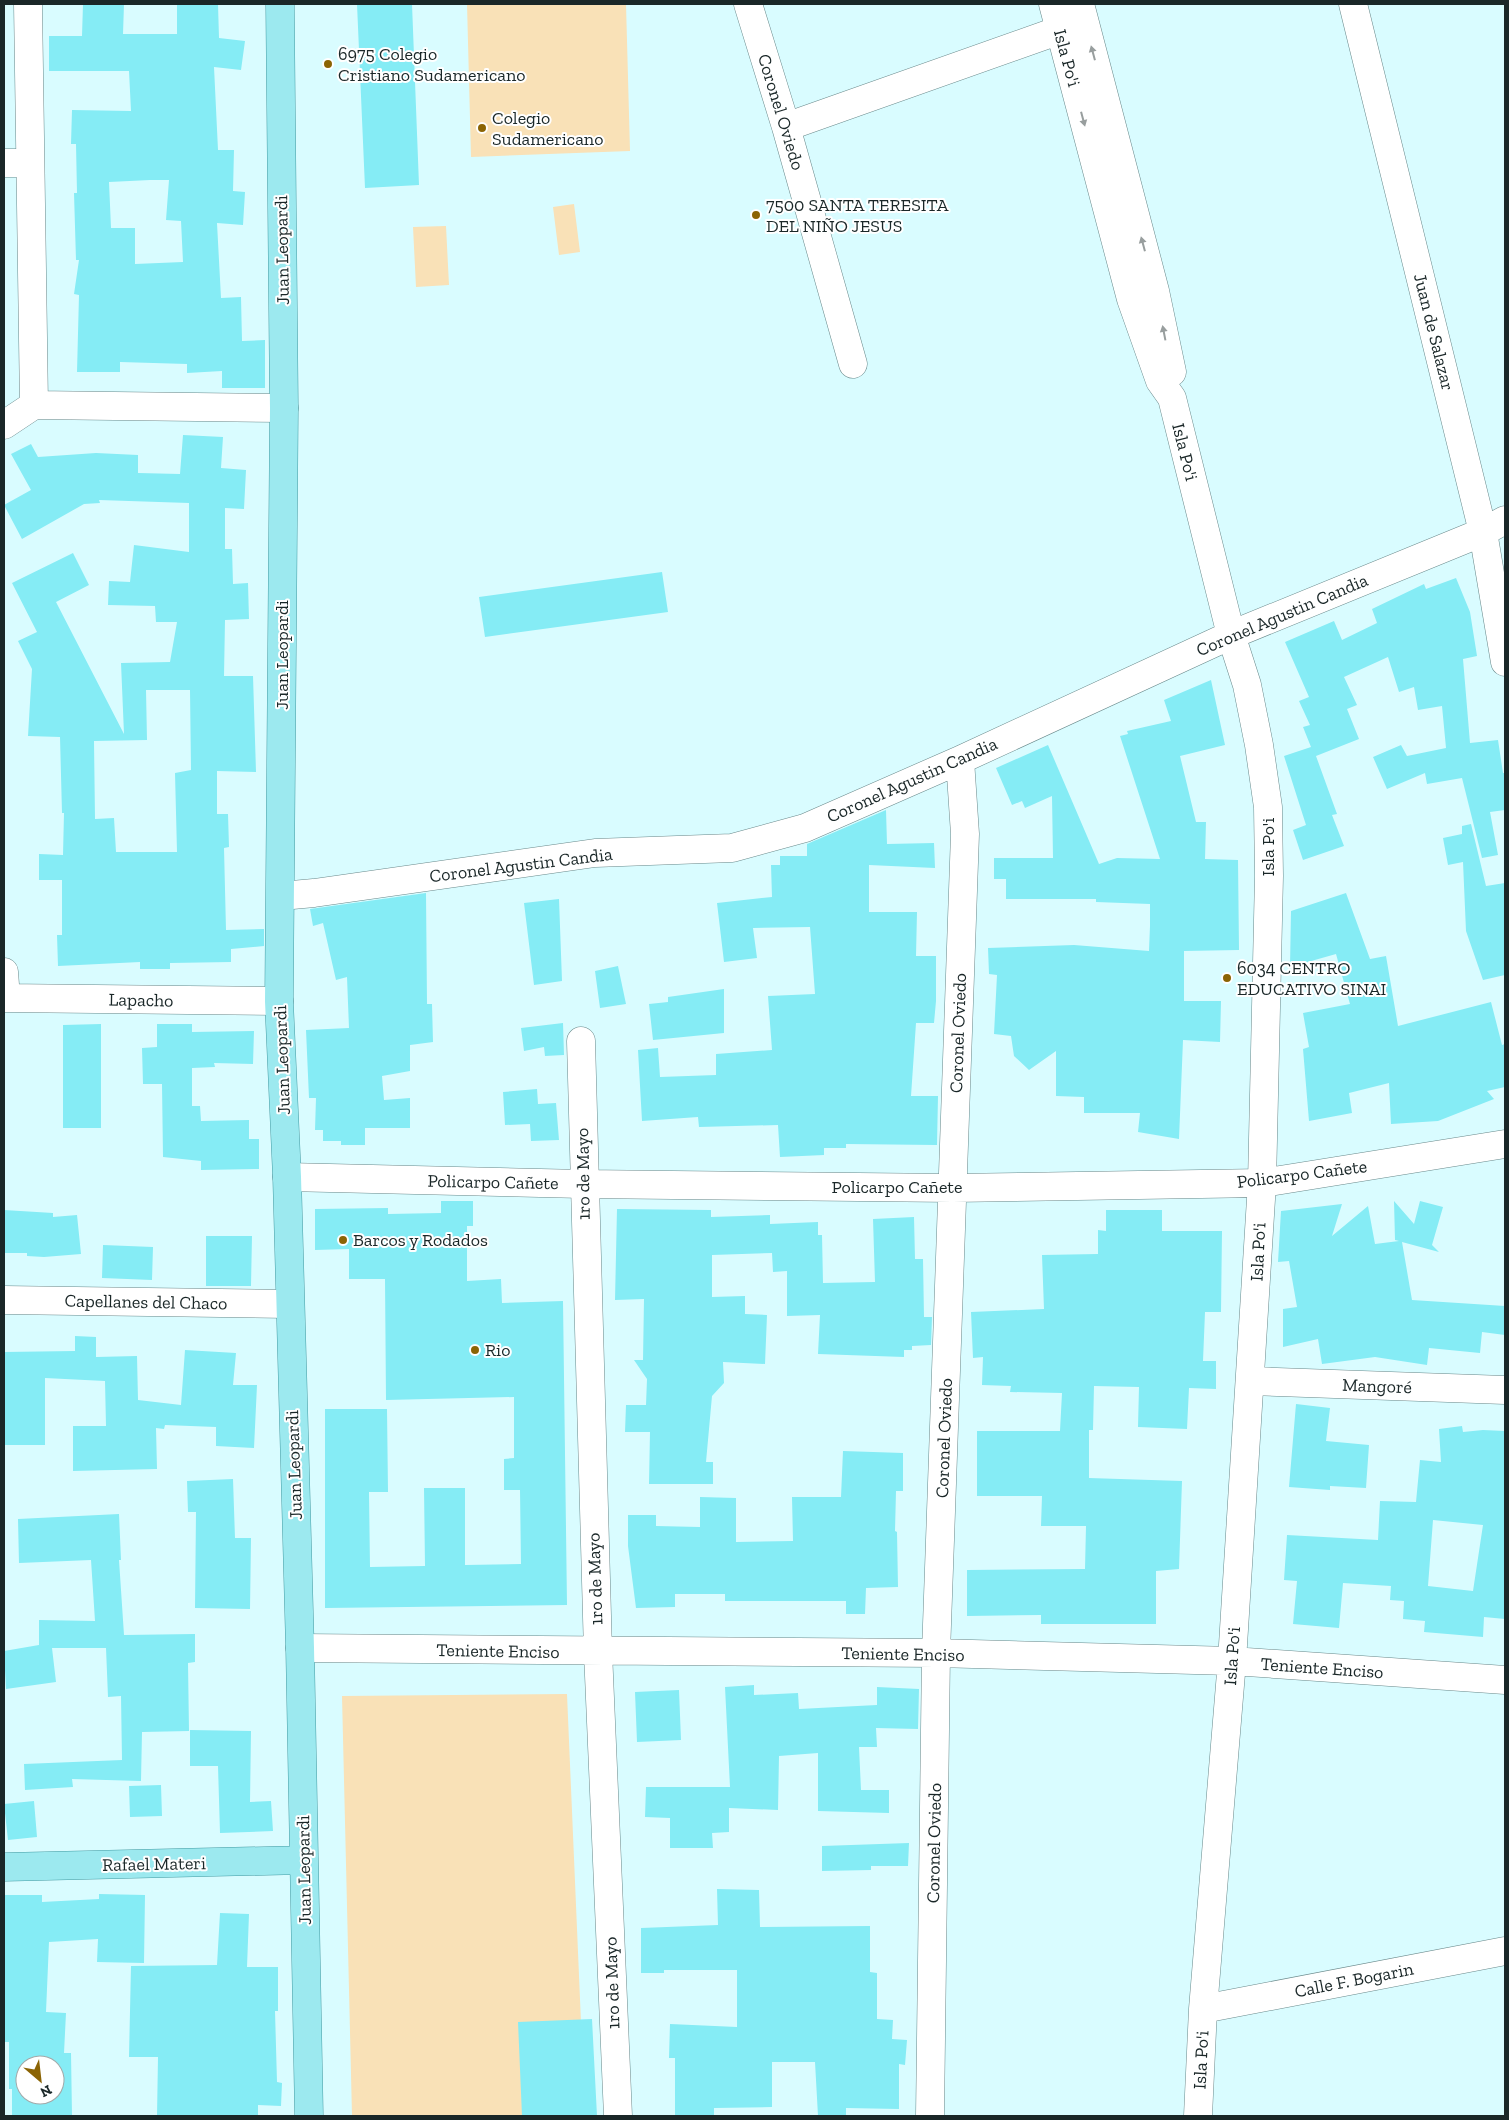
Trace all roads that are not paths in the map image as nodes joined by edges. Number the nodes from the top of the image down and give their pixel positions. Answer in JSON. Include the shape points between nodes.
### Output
{"nodes":[{"id":1,"x":28,"y":4,"type":"edge"},
{"id":2,"x":280,"y":4,"type":"edge"},
{"id":3,"x":748,"y":4,"type":"edge"},
{"id":4,"x":1053,"y":4,"type":"edge"},
{"id":5,"x":1353,"y":4,"type":"edge"},
{"id":6,"x":1083,"y":12,"type":"edge"},
{"id":7,"x":1060,"y":30,"type":"junction"},
{"id":8,"x":786,"y":127,"type":"junction"},
{"id":9,"x":17,"y":163,"type":"edge"},
{"id":10,"x":853,"y":364,"type":"dead end"},
{"id":11,"x":1172,"y":398,"type":"junction"},
{"id":12,"x":34,"y":406,"type":"junction"},
{"id":13,"x":284,"y":408,"type":"junction"},
{"id":14,"x":4,"y":425,"type":"edge"},
{"id":15,"x":1494,"y":526,"type":"edge"},
{"id":16,"x":1231,"y":635,"type":"junction"},
{"id":17,"x":1505,"y":662,"type":"edge"},
{"id":18,"x":960,"y":760,"type":"junction"},
{"id":19,"x":281,"y":896,"type":"junction"},
{"id":20,"x":4,"y":990,"type":"edge"},
{"id":21,"x":279,"y":1001,"type":"junction"},
{"id":22,"x":580,"y":1041,"type":"dead end"},
{"id":23,"x":1505,"y":1144,"type":"edge"},
{"id":24,"x":287,"y":1177,"type":"junction"},
{"id":25,"x":1262,"y":1183,"type":"junction"},
{"id":26,"x":583,"y":1184,"type":"junction"},
{"id":27,"x":953,"y":1188,"type":"junction"},
{"id":28,"x":4,"y":1300,"type":"edge"},
{"id":29,"x":288,"y":1304,"type":"junction"},
{"id":30,"x":1250,"y":1381,"type":"junction"},
{"id":31,"x":1505,"y":1390,"type":"edge"},
{"id":32,"x":300,"y":1648,"type":"junction"},
{"id":33,"x":598,"y":1652,"type":"junction"},
{"id":34,"x":936,"y":1653,"type":"junction"},
{"id":35,"x":1232,"y":1661,"type":"junction"},
{"id":36,"x":1505,"y":1680,"type":"edge"},
{"id":37,"x":304,"y":1860,"type":"junction"},
{"id":38,"x":4,"y":1868,"type":"edge"},
{"id":39,"x":1505,"y":1951,"type":"edge"},
{"id":40,"x":1203,"y":2009,"type":"junction"},
{"id":41,"x":309,"y":2116,"type":"edge"},
{"id":42,"x":618,"y":2116,"type":"edge"},
{"id":43,"x":930,"y":2116,"type":"edge"},
{"id":44,"x":1198,"y":2116,"type":"edge"}],
"edges":[{"from":1,"to":9,"type":"street"},
{"from":2,"to":13,"type":"main road","name":"Juan Leopardi"},
{"from":3,"to":8,"type":"street","name":"Coronel Oviedo"},
{"from":4,"to":7,"type":"street","name":"Isla Po'i"},
{"from":5,"to":15,"type":"street","name":"Juan de Salazar"},
{"from":6,"to":7,"type":"street"},
{"from":11,"to":6,"type":"street","name":"Isla Po'i","one_way":true,"via":[[1174,386],[1156,291]]},
{"from":7,"to":8,"type":"street"},
{"from":7,"to":11,"type":"street","name":"Isla Po'i","one_way":true,"via":[[1131,299],[1160,381]]},
{"from":8,"to":10,"type":"street","name":"Coronel Oviedo"},
{"from":9,"to":12,"type":"street"},
{"from":11,"to":16,"type":"street","name":"Isla Po'i"},
{"from":12,"to":13,"type":"street"},
{"from":12,"to":14,"type":"street"},
{"from":13,"to":19,"type":"main road","name":"Juan Leopardi"},
{"from":15,"to":16,"type":"street","name":"Coronel Agustin Candia"},
{"from":15,"to":17,"type":"street","name":"Juan de Salazar"},
{"from":16,"to":18,"type":"street","name":"Coronel Agustin Candia"},
{"from":16,"to":25,"type":"street","name":"Isla Po'i","via":[[1247,685],[1268,807]]},
{"from":18,"to":19,"type":"street","name":"Coronel Agustin Candia","via":[[805,828],[732,848],[595,853]]},
{"from":18,"to":27,"type":"street","name":"Coronel Oviedo","via":[[964,834]]},
{"from":19,"to":21,"type":"main road","name":"Juan Leopardi"},
{"from":20,"to":21,"type":"street","name":"Lapacho"},
{"from":21,"to":24,"type":"main road","name":"Juan Leopardi"},
{"from":22,"to":26,"type":"street","name":"1ro de Mayo"},
{"from":23,"to":25,"type":"street","name":"Policarpo Cañete"},
{"from":24,"to":26,"type":"street","name":"Policarpo Cañete"},
{"from":24,"to":29,"type":"main road","name":"Juan Leopardi"},
{"from":25,"to":27,"type":"street","name":"Policarpo Cañete"},
{"from":25,"to":30,"type":"street","name":"Isla Po'i"},
{"from":26,"to":27,"type":"street","name":"Policarpo Cañete"},
{"from":26,"to":33,"type":"street","name":"1ro de Mayo"},
{"from":27,"to":34,"type":"street","name":"Coronel Oviedo"},
{"from":28,"to":29,"type":"street","name":"Capellanes del Chaco"},
{"from":29,"to":32,"type":"main road","name":"Juan Leopardi"},
{"from":30,"to":31,"type":"street","name":"Mangoré"},
{"from":30,"to":35,"type":"street","name":"Isla Po'i"},
{"from":32,"to":33,"type":"street","name":"Teniente Enciso"},
{"from":32,"to":37,"type":"main road","name":"Juan Leopardi"},
{"from":33,"to":34,"type":"street","name":"Teniente Enciso"},
{"from":33,"to":42,"type":"street","name":"1ro de Mayo"},
{"from":34,"to":35,"type":"street","name":"Teniente Enciso"},
{"from":34,"to":43,"type":"street","name":"Coronel Oviedo"},
{"from":35,"to":36,"type":"street","name":"Teniente Enciso"},
{"from":35,"to":40,"type":"street","name":"Isla Po'i"},
{"from":37,"to":38,"type":"main road","name":"Rafael Materi"},
{"from":37,"to":41,"type":"main road","name":"Juan Leopardi"},
{"from":39,"to":40,"type":"street","name":"Calle F. Bogarin"},
{"from":40,"to":44,"type":"street","name":"Isla Po'i"}]}
